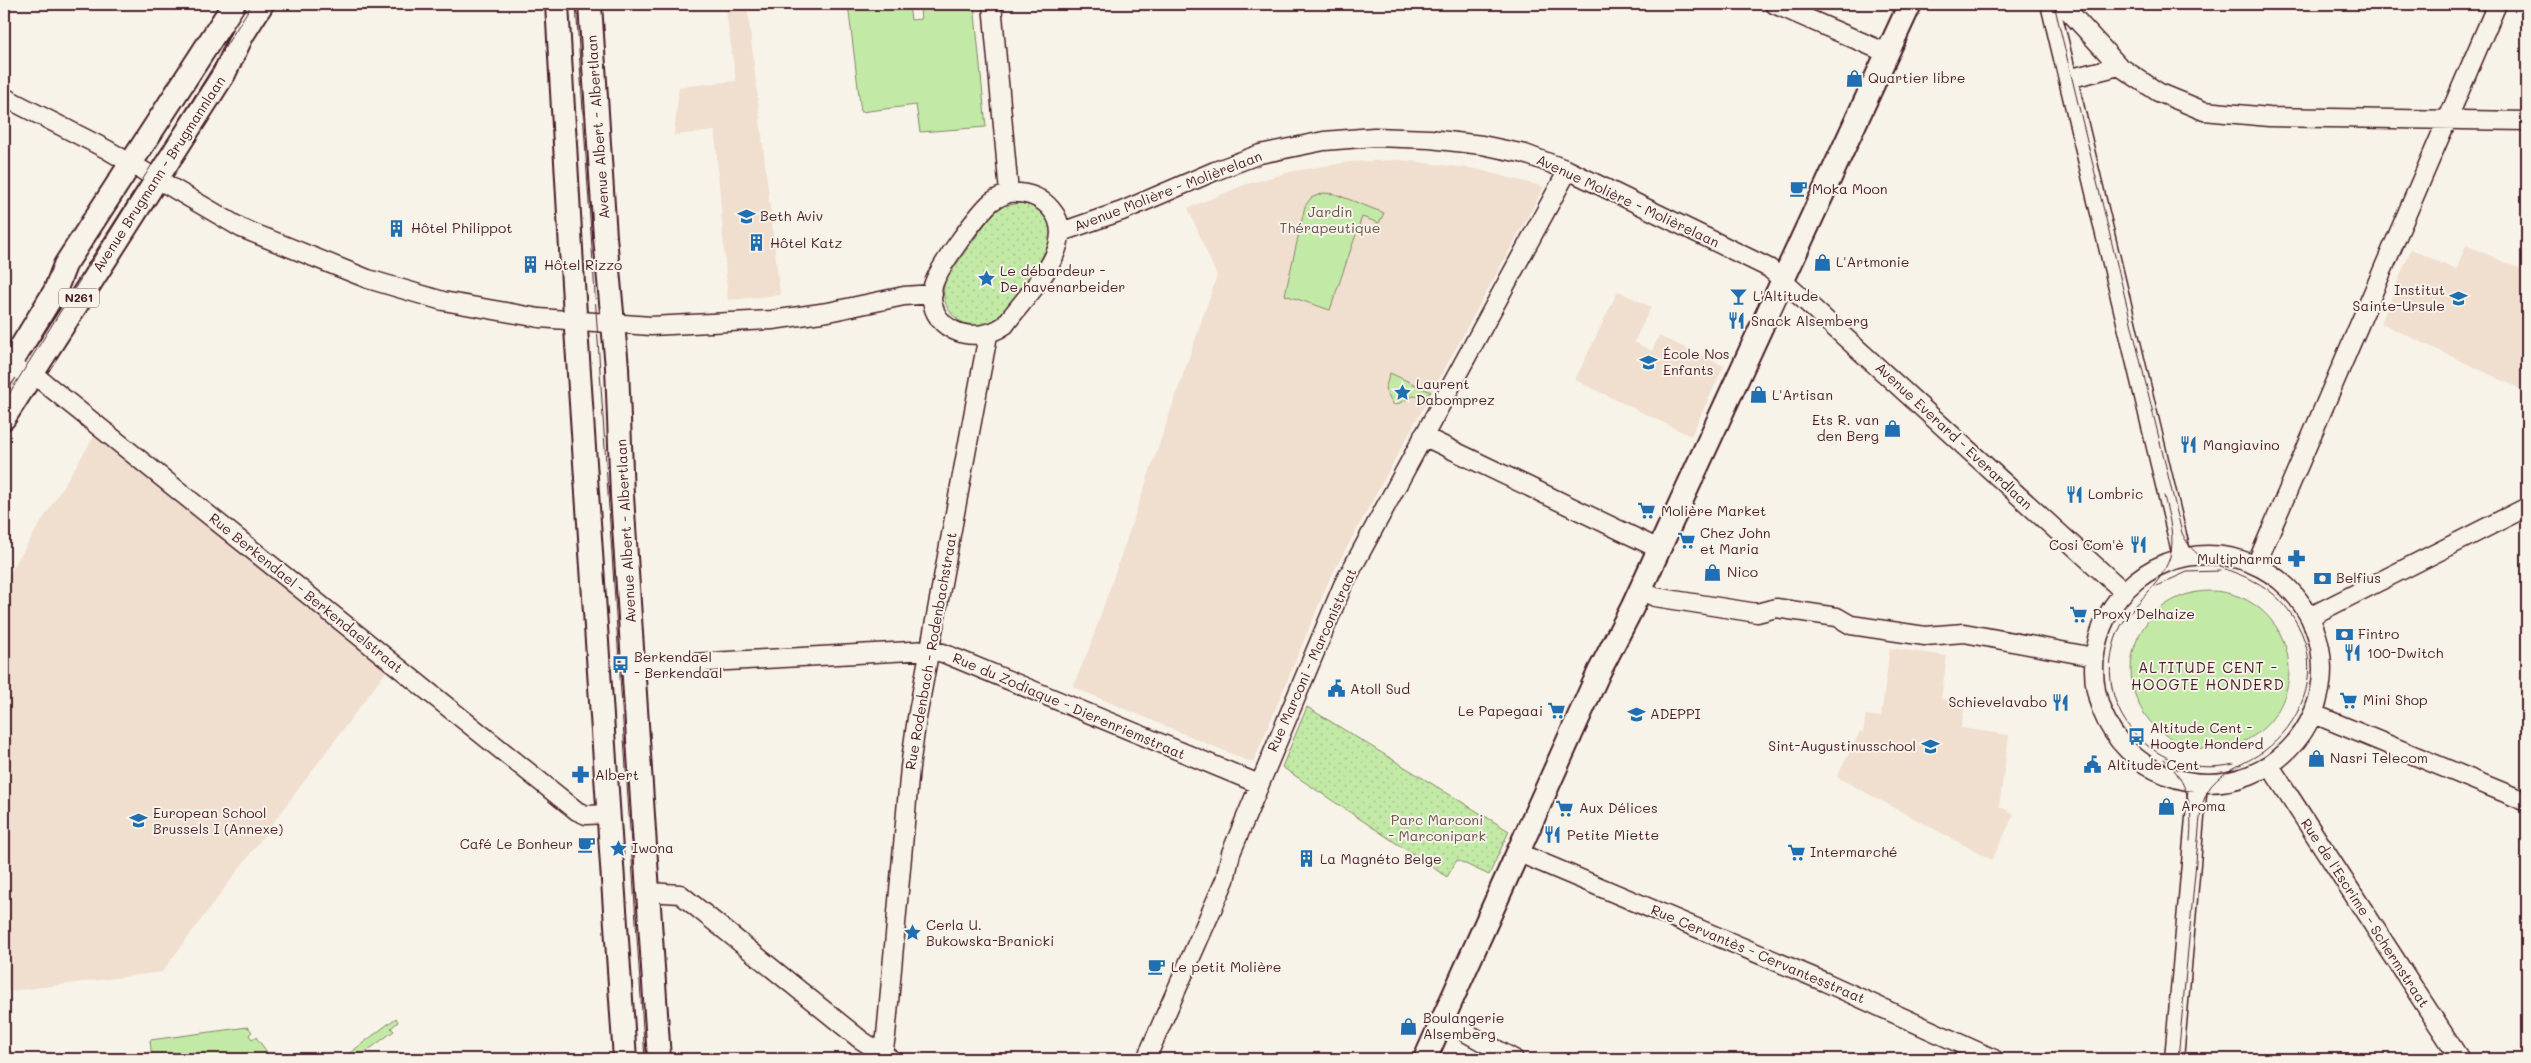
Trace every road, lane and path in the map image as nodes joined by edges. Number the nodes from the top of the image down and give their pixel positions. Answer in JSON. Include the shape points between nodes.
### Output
{"nodes":[{"id":1,"x":234,"y":4,"type":"edge"},
{"id":2,"x":262,"y":4,"type":"edge"},
{"id":3,"x":557,"y":4,"type":"edge"},
{"id":4,"x":590,"y":4,"type":"edge"},
{"id":5,"x":992,"y":4,"type":"edge"},
{"id":6,"x":1774,"y":4,"type":"edge"},
{"id":7,"x":1910,"y":4,"type":"edge"},
{"id":8,"x":2050,"y":4,"type":"edge"},
{"id":9,"x":2062,"y":4,"type":"edge"},
{"id":10,"x":2497,"y":4,"type":"edge"},
{"id":11,"x":1887,"y":53,"type":"junction"},
{"id":12,"x":2119,"y":66,"type":"junction"},
{"id":13,"x":2068,"y":79,"type":"junction"},
{"id":14,"x":4,"y":97,"type":"edge"},
{"id":15,"x":2449,"y":118,"type":"junction"},
{"id":16,"x":2527,"y":121,"type":"edge"},
{"id":17,"x":130,"y":163,"type":"junction"},
{"id":18,"x":1568,"y":170,"type":"junction"},
{"id":19,"x":156,"y":178,"type":"junction"},
{"id":20,"x":1009,"y":193,"type":"junction"},
{"id":21,"x":1061,"y":232,"type":"junction"},
{"id":22,"x":1784,"y":280,"type":"junction"},
{"id":23,"x":933,"y":294,"type":"junction"},
{"id":24,"x":575,"y":320,"type":"junction"},
{"id":25,"x":612,"y":324,"type":"junction"},
{"id":26,"x":988,"y":334,"type":"junction"},
{"id":27,"x":5,"y":369,"type":"edge"},
{"id":28,"x":31,"y":374,"type":"junction"},
{"id":29,"x":4,"y":418,"type":"edge"},
{"id":30,"x":1423,"y":436,"type":"junction"},
{"id":31,"x":2527,"y":507,"type":"edge"},
{"id":32,"x":1659,"y":549,"type":"junction"},
{"id":33,"x":2182,"y":556,"type":"junction"},
{"id":34,"x":2256,"y":565,"type":"junction"},
{"id":35,"x":1640,"y":590,"type":"junction"},
{"id":36,"x":2124,"y":592,"type":"junction"},
{"id":37,"x":2311,"y":616,"type":"junction"},
{"id":38,"x":929,"y":650,"type":"junction"},
{"id":39,"x":2094,"y":657,"type":"junction"},
{"id":40,"x":634,"y":666,"type":"junction"},
{"id":41,"x":2314,"y":714,"type":"junction"},
{"id":42,"x":2270,"y":766,"type":"junction"},
{"id":43,"x":2198,"y":783,"type":"junction"},
{"id":44,"x":1259,"y":784,"type":"junction"},
{"id":45,"x":2527,"y":802,"type":"edge"},
{"id":46,"x":609,"y":814,"type":"junction"},
{"id":47,"x":1519,"y":853,"type":"junction"},
{"id":48,"x":649,"y":892,"type":"junction"},
{"id":49,"x":1443,"y":1020,"type":"junction"},
{"id":50,"x":885,"y":1058,"type":"edge"},
{"id":51,"x":625,"y":1059,"type":"edge"},
{"id":52,"x":659,"y":1059,"type":"edge"},
{"id":53,"x":1146,"y":1059,"type":"edge"},
{"id":54,"x":1425,"y":1059,"type":"edge"},
{"id":55,"x":1514,"y":1059,"type":"edge"},
{"id":56,"x":1994,"y":1059,"type":"edge"},
{"id":57,"x":2174,"y":1059,"type":"edge"},
{"id":58,"x":2460,"y":1059,"type":"edge"}],
"edges":[{"from":1,"to":17,"type":"main road","name":"Avenue Brugmann - Brugmannlaan","number":"N261"},
{"from":2,"to":19,"type":"main road","name":"Avenue Brugmann - Brugmannlaan","number":"N261","via":[[224,74]]},
{"from":3,"to":24,"type":"main road"},
{"from":4,"to":25,"type":"main road","name":"Avenue Albert - Albertlaan"},
{"from":5,"to":20,"type":"street"},
{"from":6,"to":11,"type":"street"},
{"from":7,"to":11,"type":"main road"},
{"from":8,"to":13,"type":"street"},
{"from":9,"to":12,"type":"street"},
{"from":10,"to":15,"type":"street"},
{"from":11,"to":22,"type":"main road"},
{"from":12,"to":13,"type":"street"},
{"from":12,"to":15,"type":"street","via":[[2158,92],[2204,110],[2269,118]]},
{"from":13,"to":33,"type":"street"},
{"from":14,"to":17,"type":"street"},
{"from":15,"to":16,"type":"street"},
{"from":15,"to":34,"type":"street"},
{"from":17,"to":19,"type":"street"},
{"from":17,"to":27,"type":"main road","name":"Avenue Brugmann - Brugmannlaan","number":"N261","via":[[65,265],[55,291]]},
{"from":18,"to":21,"type":"street","name":"Avenue Molière - Molièrelaan","via":[[1525,154],[1482,145],[1374,137],[1324,141],[1260,154],[1122,211]]},
{"from":18,"to":22,"type":"street","name":"Avenue Molière - Molièrelaan","via":[[1769,268]]},
{"from":18,"to":30,"type":"street","name":"Rue Marconi - Marconistraat"},
{"from":19,"to":24,"type":"street","via":[[241,228],[368,279],[442,301],[539,318]]},
{"from":19,"to":28,"type":"main road","name":"Avenue Brugmann - Brugmannlaan","number":"N261"},
{"from":20,"to":21,"type":"street","via":[[1029,194],[1045,202],[1058,220]]},
{"from":20,"to":23,"type":"street","via":[[983,211],[937,274]]},
{"from":21,"to":26,"type":"street","via":[[1051,263],[1006,325]]},
{"from":22,"to":32,"type":"main road"},
{"from":22,"to":36,"type":"street","name":"Avenue Everard - Everardlaan"},
{"from":23,"to":25,"type":"street","via":[[904,296],[772,320],[680,326]]},
{"from":23,"to":26,"type":"street","via":[[937,312],[949,327],[969,336]]},
{"from":24,"to":25,"type":"street"},
{"from":24,"to":46,"type":"main road"},
{"from":25,"to":40,"type":"main road","name":"Avenue Albert - Albertlaan"},
{"from":26,"to":38,"type":"street","name":"Rue Rodenbach - Rodenbachstraat"},
{"from":27,"to":28,"type":"street","name":"Rue Berkendael - Berkendaelstraat"},
{"from":28,"to":29,"type":"main road","name":"Avenue Brugmann - Brugmannlaan","number":"N261"},
{"from":28,"to":46,"type":"street","name":"Rue Berkendael - Berkendaelstraat","via":[[577,811],[586,815]]},
{"from":30,"to":32,"type":"street"},
{"from":30,"to":44,"type":"street","name":"Rue Marconi - Marconistraat","via":[[1342,585]]},
{"from":31,"to":37,"type":"street"},
{"from":32,"to":35,"type":"main road"},
{"from":33,"to":34,"type":"street","via":[[2215,553]]},
{"from":33,"to":36,"type":"street","via":[[2158,565]]},
{"from":34,"to":37,"type":"street","via":[[2274,574]]},
{"from":35,"to":39,"type":"street","via":[[1655,596],[1757,613],[1776,608],[1837,617],[1852,625],[1924,636],[1964,633]]},
{"from":35,"to":47,"type":"main road","via":[[1599,672]]},
{"from":36,"to":39,"type":"street","via":[[2103,623]]},
{"from":37,"to":41,"type":"street","via":[[2323,664]]},
{"from":38,"to":40,"type":"street","name":"Rue du Zodiaque - Dierenriemstraat"},
{"from":38,"to":44,"type":"street","name":"Rue du Zodiaque - Dierenriemstraat"},
{"from":38,"to":50,"type":"street","name":"Rue Rodenbach - Rodenbachstraat","via":[[910,767]]},
{"from":39,"to":43,"type":"street","via":[[2102,714],[2119,743],[2150,767],[2182,781]]},
{"from":40,"to":48,"type":"main road","name":"Avenue Albert - Albertlaan"},
{"from":41,"to":42,"type":"street","via":[[2306,730]]},
{"from":41,"to":45,"type":"street"},
{"from":42,"to":43,"type":"street","via":[[2222,783]]},
{"from":42,"to":58,"type":"street","name":"Rue de l'Escrime - Schermstraat"},
{"from":43,"to":57,"type":"street"},
{"from":44,"to":53,"type":"street","name":"Rue Marconi - Marconistraat","via":[[1231,853],[1224,880]]},
{"from":46,"to":51,"type":"main road"},
{"from":47,"to":49,"type":"main road"},
{"from":47,"to":56,"type":"street","name":"Rue Cervantès - Cervantesstraat","via":[[1825,982]]},
{"from":48,"to":50,"type":"street","via":[[680,894]]},
{"from":48,"to":52,"type":"main road","name":"Avenue Albert - Albertlaan"},
{"from":49,"to":54,"type":"main road"},
{"from":49,"to":55,"type":"street"}]}
